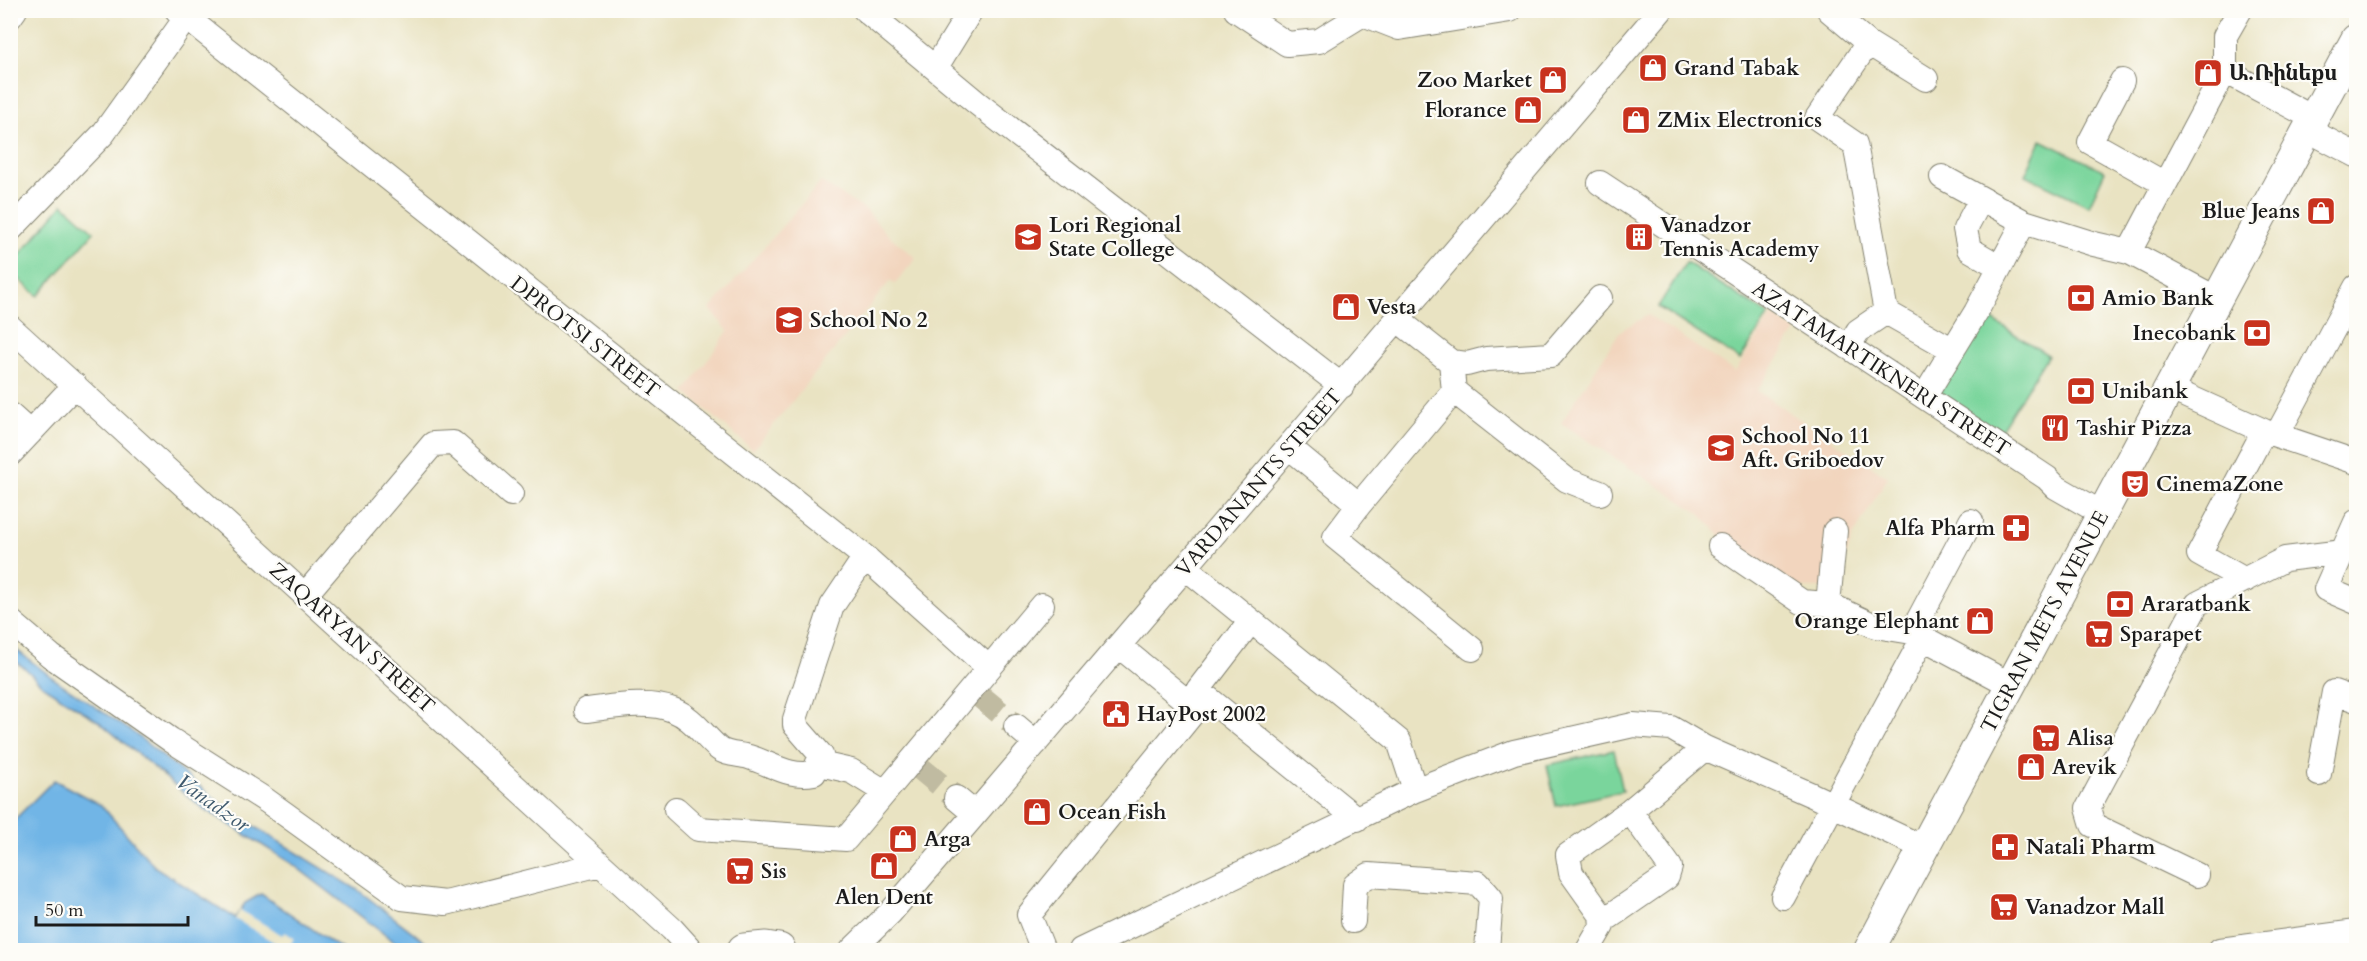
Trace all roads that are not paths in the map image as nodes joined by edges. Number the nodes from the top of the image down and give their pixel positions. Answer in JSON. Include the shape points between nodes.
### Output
{"nodes":[{"id":1,"x":15,"y":10,"type":"edge"},
{"id":2,"x":865,"y":10,"type":"edge"},
{"id":3,"x":971,"y":10,"type":"edge"},
{"id":4,"x":1236,"y":10,"type":"edge"},
{"id":5,"x":1510,"y":10,"type":"edge"},
{"id":6,"x":1660,"y":10,"type":"edge"},
{"id":7,"x":1830,"y":10,"type":"edge"},
{"id":8,"x":2240,"y":10,"type":"edge"},
{"id":9,"x":1363,"y":12,"type":"edge"},
{"id":10,"x":182,"y":14,"type":"edge"},
{"id":11,"x":10,"y":17,"type":"edge"},
{"id":12,"x":2356,"y":39,"type":"edge"},
{"id":13,"x":1868,"y":43,"type":"junction"},
{"id":14,"x":936,"y":67,"type":"junction"},
{"id":15,"x":2226,"y":71,"type":"junction"},
{"id":16,"x":1926,"y":79,"type":"dead end"},
{"id":17,"x":2122,"y":81,"type":"dead end"},
{"id":18,"x":2312,"y":124,"type":"junction"},
{"id":19,"x":2356,"y":155,"type":"edge"},
{"id":20,"x":1942,"y":177,"type":"dead end"},
{"id":21,"x":1600,"y":183,"type":"dead end"},
{"id":22,"x":2165,"y":184,"type":"junction"},
{"id":23,"x":1981,"y":199,"type":"junction"},
{"id":24,"x":2024,"y":222,"type":"junction"},
{"id":25,"x":10,"y":230,"type":"edge"},
{"id":26,"x":2129,"y":252,"type":"junction"},
{"id":27,"x":2000,"y":267,"type":"junction"},
{"id":28,"x":2356,"y":287,"type":"edge"},
{"id":29,"x":1600,"y":298,"type":"dead end"},
{"id":30,"x":2219,"y":300,"type":"junction"},
{"id":31,"x":1886,"y":312,"type":"junction"},
{"id":32,"x":1398,"y":320,"type":"junction"},
{"id":33,"x":10,"y":327,"type":"edge"},
{"id":34,"x":1848,"y":347,"type":"junction"},
{"id":35,"x":1953,"y":350,"type":"junction"},
{"id":36,"x":1451,"y":362,"type":"junction"},
{"id":37,"x":75,"y":385,"type":"junction"},
{"id":38,"x":1342,"y":386,"type":"junction"},
{"id":39,"x":2171,"y":389,"type":"junction"},
{"id":40,"x":1454,"y":391,"type":"junction"},
{"id":41,"x":1924,"y":397,"type":"junction"},
{"id":42,"x":10,"y":414,"type":"edge"},
{"id":43,"x":30,"y":433,"type":"junction"},
{"id":44,"x":2271,"y":433,"type":"junction"},
{"id":45,"x":1289,"y":447,"type":"junction"},
{"id":46,"x":10,"y":454,"type":"edge"},
{"id":47,"x":2356,"y":462,"type":"edge"},
{"id":48,"x":1600,"y":493,"type":"dead end"},
{"id":49,"x":511,"y":494,"type":"dead end"},
{"id":50,"x":1359,"y":505,"type":"junction"},
{"id":51,"x":2103,"y":514,"type":"junction"},
{"id":52,"x":1971,"y":521,"type":"dead end"},
{"id":53,"x":2356,"y":522,"type":"edge"},
{"id":54,"x":1835,"y":531,"type":"dead end"},
{"id":55,"x":1720,"y":546,"type":"dead end"},
{"id":56,"x":2343,"y":552,"type":"junction"},
{"id":57,"x":865,"y":557,"type":"junction"},
{"id":58,"x":1186,"y":568,"type":"junction"},
{"id":59,"x":2245,"y":580,"type":"junction"},
{"id":60,"x":305,"y":595,"type":"junction"},
{"id":61,"x":2356,"y":602,"type":"edge"},
{"id":62,"x":1827,"y":604,"type":"junction"},
{"id":63,"x":1041,"y":605,"type":"dead end"},
{"id":64,"x":10,"y":621,"type":"edge"},
{"id":65,"x":1251,"y":621,"type":"junction"},
{"id":66,"x":1917,"y":635,"type":"junction"},
{"id":67,"x":1119,"y":646,"type":"junction"},
{"id":68,"x":1473,"y":649,"type":"dead end"},
{"id":69,"x":989,"y":668,"type":"junction"},
{"id":70,"x":2011,"y":685,"type":"junction"},
{"id":71,"x":2356,"y":700,"type":"edge"},
{"id":72,"x":586,"y":710,"type":"dead end"},
{"id":73,"x":1016,"y":726,"type":"tunnel mouth"},
{"id":74,"x":1036,"y":743,"type":"junction"},
{"id":75,"x":1706,"y":748,"type":"junction"},
{"id":76,"x":820,"y":764,"type":"junction"},
{"id":77,"x":2319,"y":774,"type":"dead end"},
{"id":78,"x":1415,"y":790,"type":"junction"},
{"id":79,"x":885,"y":792,"type":"junction"},
{"id":80,"x":956,"y":798,"type":"tunnel mouth"},
{"id":81,"x":1833,"y":805,"type":"junction"},
{"id":82,"x":676,"y":808,"type":"dead end"},
{"id":83,"x":1630,"y":811,"type":"junction"},
{"id":84,"x":975,"y":814,"type":"junction"},
{"id":85,"x":1357,"y":819,"type":"junction"},
{"id":86,"x":1924,"y":848,"type":"junction"},
{"id":87,"x":600,"y":864,"type":"junction"},
{"id":88,"x":2197,"y":875,"type":"dead end"},
{"id":89,"x":1783,"y":897,"type":"dead end"},
{"id":90,"x":1601,"y":915,"type":"junction"},
{"id":91,"x":1353,"y":921,"type":"dead end"},
{"id":92,"x":2356,"y":932,"type":"edge"},
{"id":93,"x":692,"y":951,"type":"edge"},
{"id":94,"x":744,"y":951,"type":"edge"},
{"id":95,"x":779,"y":951,"type":"edge"},
{"id":96,"x":852,"y":951,"type":"edge"},
{"id":97,"x":1043,"y":951,"type":"edge"},
{"id":98,"x":1081,"y":951,"type":"edge"},
{"id":99,"x":1487,"y":951,"type":"edge"},
{"id":100,"x":1588,"y":951,"type":"edge"},
{"id":101,"x":1869,"y":951,"type":"edge"},
{"id":102,"x":2220,"y":951,"type":"edge"}],
"edges":[{"from":1,"to":11,"type":"street"},
{"from":2,"to":14,"type":"street"},
{"from":3,"to":14,"type":"street"},
{"from":4,"to":9,"type":"street","via":[[1287,44],[1319,40]]},
{"from":5,"to":9,"type":"street","via":[[1399,28]]},
{"from":6,"to":32,"type":"street","name":"VARDANANTS STREET"},
{"from":7,"to":13,"type":"street"},
{"from":8,"to":15,"type":"street","via":[[2225,36]]},
{"from":10,"to":25,"type":"street","via":[[103,134]]},
{"from":10,"to":57,"type":"street","name":"DPROTSI STREET"},
{"from":12,"to":18,"type":"main road","name":"TIGRAN METS AVENUE"},
{"from":13,"to":16,"type":"street"},
{"from":13,"to":31,"type":"street","via":[[1817,118],[1855,144]]},
{"from":14,"to":38,"type":"street"},
{"from":15,"to":18,"type":"street"},
{"from":15,"to":22,"type":"street"},
{"from":17,"to":22,"type":"street","via":[[2090,142]]},
{"from":18,"to":19,"type":"street"},
{"from":18,"to":30,"type":"main road","name":"TIGRAN METS AVENUE"},
{"from":20,"to":23,"type":"street"},
{"from":21,"to":34,"type":"street","name":"AZATAMARTIKNERI STREET"},
{"from":22,"to":26,"type":"street"},
{"from":23,"to":24,"type":"street"},
{"from":23,"to":27,"type":"street","via":[[1965,229],[1969,249]]},
{"from":24,"to":26,"type":"street"},
{"from":24,"to":27,"type":"street"},
{"from":26,"to":30,"type":"street"},
{"from":27,"to":35,"type":"street"},
{"from":28,"to":44,"type":"street"},
{"from":29,"to":36,"type":"street","via":[[1551,355],[1467,364]]},
{"from":30,"to":39,"type":"main road","name":"TIGRAN METS AVENUE"},
{"from":31,"to":34,"type":"street","via":[[1858,331]]},
{"from":31,"to":35,"type":"street"},
{"from":32,"to":36,"type":"street"},
{"from":32,"to":38,"type":"street","name":"VARDANANTS STREET"},
{"from":33,"to":37,"type":"street","name":"ZAQARYAN STREET"},
{"from":34,"to":41,"type":"street","name":"AZATAMARTIKNERI STREET"},
{"from":35,"to":41,"type":"street"},
{"from":36,"to":40,"type":"street"},
{"from":37,"to":43,"type":"street"},
{"from":37,"to":60,"type":"street","name":"ZAQARYAN STREET"},
{"from":38,"to":45,"type":"street","name":"VARDANANTS STREET"},
{"from":39,"to":44,"type":"street"},
{"from":39,"to":51,"type":"main road","name":"TIGRAN METS AVENUE"},
{"from":40,"to":48,"type":"street","via":[[1567,480]]},
{"from":40,"to":50,"type":"street"},
{"from":41,"to":51,"type":"street","name":"AZATAMARTIKNERI STREET","via":[[2056,487]]},
{"from":42,"to":43,"type":"street"},
{"from":43,"to":46,"type":"street"},
{"from":44,"to":47,"type":"street"},
{"from":44,"to":59,"type":"street","via":[[2199,554]]},
{"from":45,"to":50,"type":"street"},
{"from":45,"to":58,"type":"street","name":"VARDANANTS STREET"},
{"from":49,"to":60,"type":"street","via":[[453,444],[433,444]]},
{"from":50,"to":68,"type":"street","via":[[1335,537]]},
{"from":51,"to":70,"type":"main road","name":"TIGRAN METS AVENUE"},
{"from":52,"to":66,"type":"street"},
{"from":53,"to":56,"type":"street"},
{"from":54,"to":62,"type":"street"},
{"from":55,"to":62,"type":"street","via":[[1802,602]]},
{"from":56,"to":59,"type":"street","via":[[2285,559]]},
{"from":56,"to":61,"type":"street","via":[[2326,589]]},
{"from":57,"to":69,"type":"street","name":"DPROTSI STREET"},
{"from":57,"to":76,"type":"street","via":[[832,606],[795,719],[795,725],[821,755]]},
{"from":58,"to":65,"type":"street"},
{"from":58,"to":67,"type":"street","name":"VARDANANTS STREET"},
{"from":59,"to":88,"type":"street","via":[[2197,604],[2088,808],[2093,825]]},
{"from":60,"to":87,"type":"street","name":"ZAQARYAN STREET"},
{"from":62,"to":66,"type":"street","via":[[1875,627]]},
{"from":63,"to":69,"type":"street"},
{"from":64,"to":87,"type":"street","via":[[51,656],[267,801],[402,898],[446,903]]},
{"from":65,"to":78,"type":"street","via":[[1398,741]]},
{"from":65,"to":85,"type":"street","via":[[1198,690]]},
{"from":66,"to":70,"type":"street"},
{"from":66,"to":81,"type":"street"},
{"from":67,"to":74,"type":"street","name":"VARDANANTS STREET"},
{"from":67,"to":97,"type":"street","via":[[1196,709],[1029,915]]},
{"from":69,"to":79,"type":"street","via":[[976,693],[916,765]]},
{"from":70,"to":86,"type":"main road","name":"TIGRAN METS AVENUE"},
{"from":71,"to":77,"type":"street","via":[[2334,692]]},
{"from":72,"to":76,"type":"street","via":[[639,705],[671,709],[688,717],[720,750],[796,774],[814,772]]},
{"from":73,"to":74,"type":"street"},
{"from":74,"to":84,"type":"street","name":"VARDANANTS STREET"},
{"from":75,"to":78,"type":"street","via":[[1671,728],[1634,725],[1514,752]]},
{"from":75,"to":81,"type":"street"},
{"from":75,"to":83,"type":"street"},
{"from":76,"to":79,"type":"street","via":[[851,771]]},
{"from":78,"to":85,"type":"street"},
{"from":79,"to":82,"type":"street","via":[[846,839],[698,829]]},
{"from":80,"to":84,"type":"street"},
{"from":81,"to":86,"type":"street"},
{"from":81,"to":89,"type":"street"},
{"from":83,"to":90,"type":"street","via":[[1568,855],[1571,873]]},
{"from":83,"to":90,"type":"street","via":[[1670,867],[1667,877],[1609,918]]},
{"from":84,"to":96,"type":"street","name":"VARDANANTS STREET"},
{"from":85,"to":98,"type":"street"},
{"from":86,"to":101,"type":"main road","name":"TIGRAN METS AVENUE"},
{"from":87,"to":93,"type":"street","name":"ZAQARYAN STREET"},
{"from":90,"to":100,"type":"street","via":[[1602,926]]},
{"from":91,"to":99,"type":"street","via":[[1355,885],[1369,876],[1478,882],[1491,898]]},
{"from":92,"to":102,"type":"street"},
{"from":94,"to":95,"type":"highway"}]}
